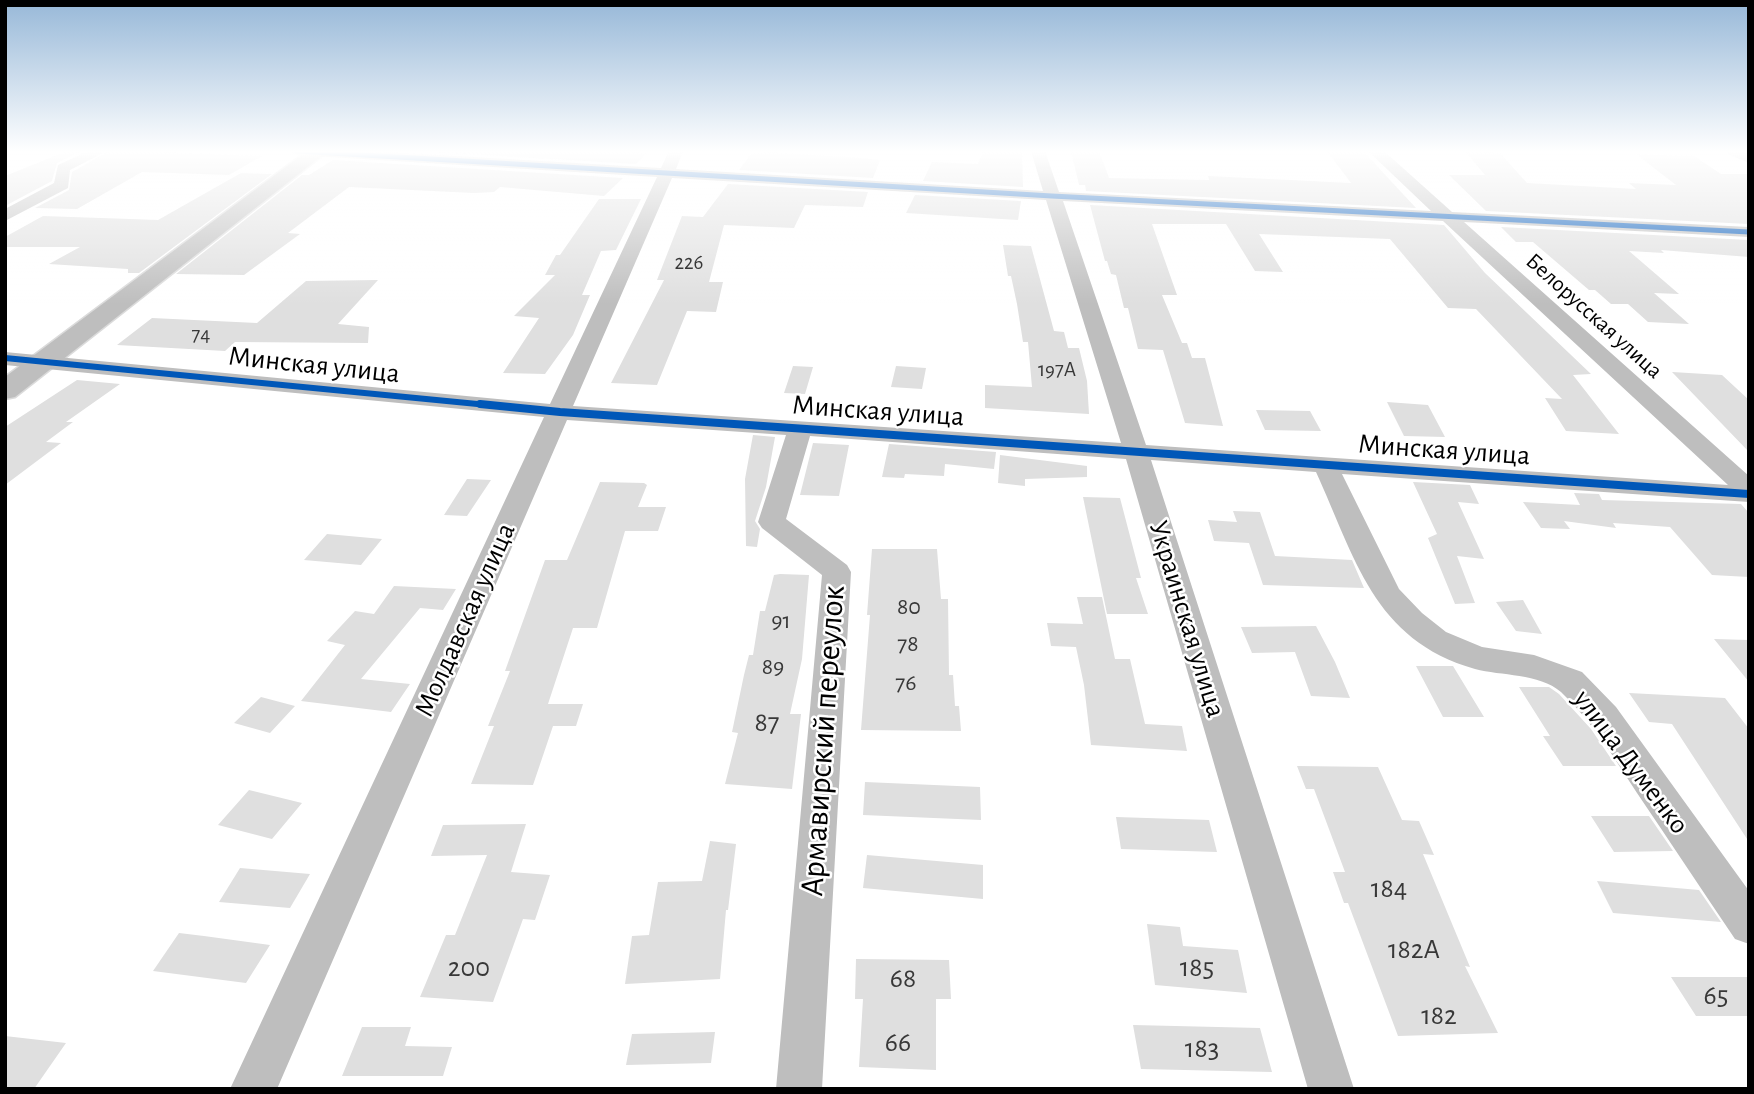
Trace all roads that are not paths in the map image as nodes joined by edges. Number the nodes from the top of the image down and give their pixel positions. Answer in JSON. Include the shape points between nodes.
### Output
{"nodes":[{"id":1,"x":31,"y":202,"type":"edge"},
{"id":2,"x":246,"y":202,"type":"edge"},
{"id":3,"x":652,"y":202,"type":"edge"},
{"id":4,"x":1054,"y":202,"type":"edge"},
{"id":5,"x":1162,"y":202,"type":"edge"},
{"id":6,"x":1432,"y":202,"type":"edge"},
{"id":7,"x":5,"y":216,"type":"edge"},
{"id":8,"x":1450,"y":218,"type":"junction"},
{"id":9,"x":1749,"y":232,"type":"edge"},
{"id":10,"x":5,"y":358,"type":"edge"},
{"id":11,"x":45,"y":361,"type":"junction"},
{"id":12,"x":5,"y":391,"type":"edge"},
{"id":13,"x":560,"y":412,"type":"junction"},
{"id":14,"x":800,"y":428,"type":"junction"},
{"id":15,"x":1136,"y":452,"type":"junction"},
{"id":16,"x":1325,"y":465,"type":"junction"},
{"id":17,"x":1749,"y":492,"type":"edge"},
{"id":18,"x":1749,"y":925,"type":"edge"},
{"id":19,"x":253,"y":1089,"type":"edge"},
{"id":20,"x":799,"y":1089,"type":"edge"},
{"id":21,"x":1331,"y":1089,"type":"edge"}],
"edges":[{"from":1,"to":7,"type":"street"},
{"from":2,"to":11,"type":"main road"},
{"from":3,"to":13,"type":"street","name":"Молдавская улица"},
{"from":4,"to":15,"type":"street","name":"Украинская улица"},
{"from":5,"to":8,"type":"street"},
{"from":6,"to":8,"type":"street","name":"Белорусская улица"},
{"from":8,"to":9,"type":"street"},
{"from":8,"to":17,"type":"street","name":"Белорусская улица"},
{"from":10,"to":11,"type":"street","name":"Минская улица"},
{"from":11,"to":12,"type":"main road"},
{"from":11,"to":13,"type":"street","name":"Минская улица"},
{"from":13,"to":14,"type":"street","name":"Минская улица"},
{"from":13,"to":19,"type":"street","name":"Молдавская улица"},
{"from":14,"to":15,"type":"street","name":"Минская улица"},
{"from":14,"to":20,"type":"street","name":"Армавирский переулок","via":[[772,522],[837,572]]},
{"from":15,"to":16,"type":"street","name":"Минская улица"},
{"from":15,"to":21,"type":"street","name":"Украинская улица"},
{"from":16,"to":17,"type":"street","name":"Минская улица"},
{"from":16,"to":18,"type":"street","name":"улица Думенко","via":[[1387,595],[1410,621],[1435,640],[1478,658],[1534,667],[1570,681],[1604,716]]}]}
